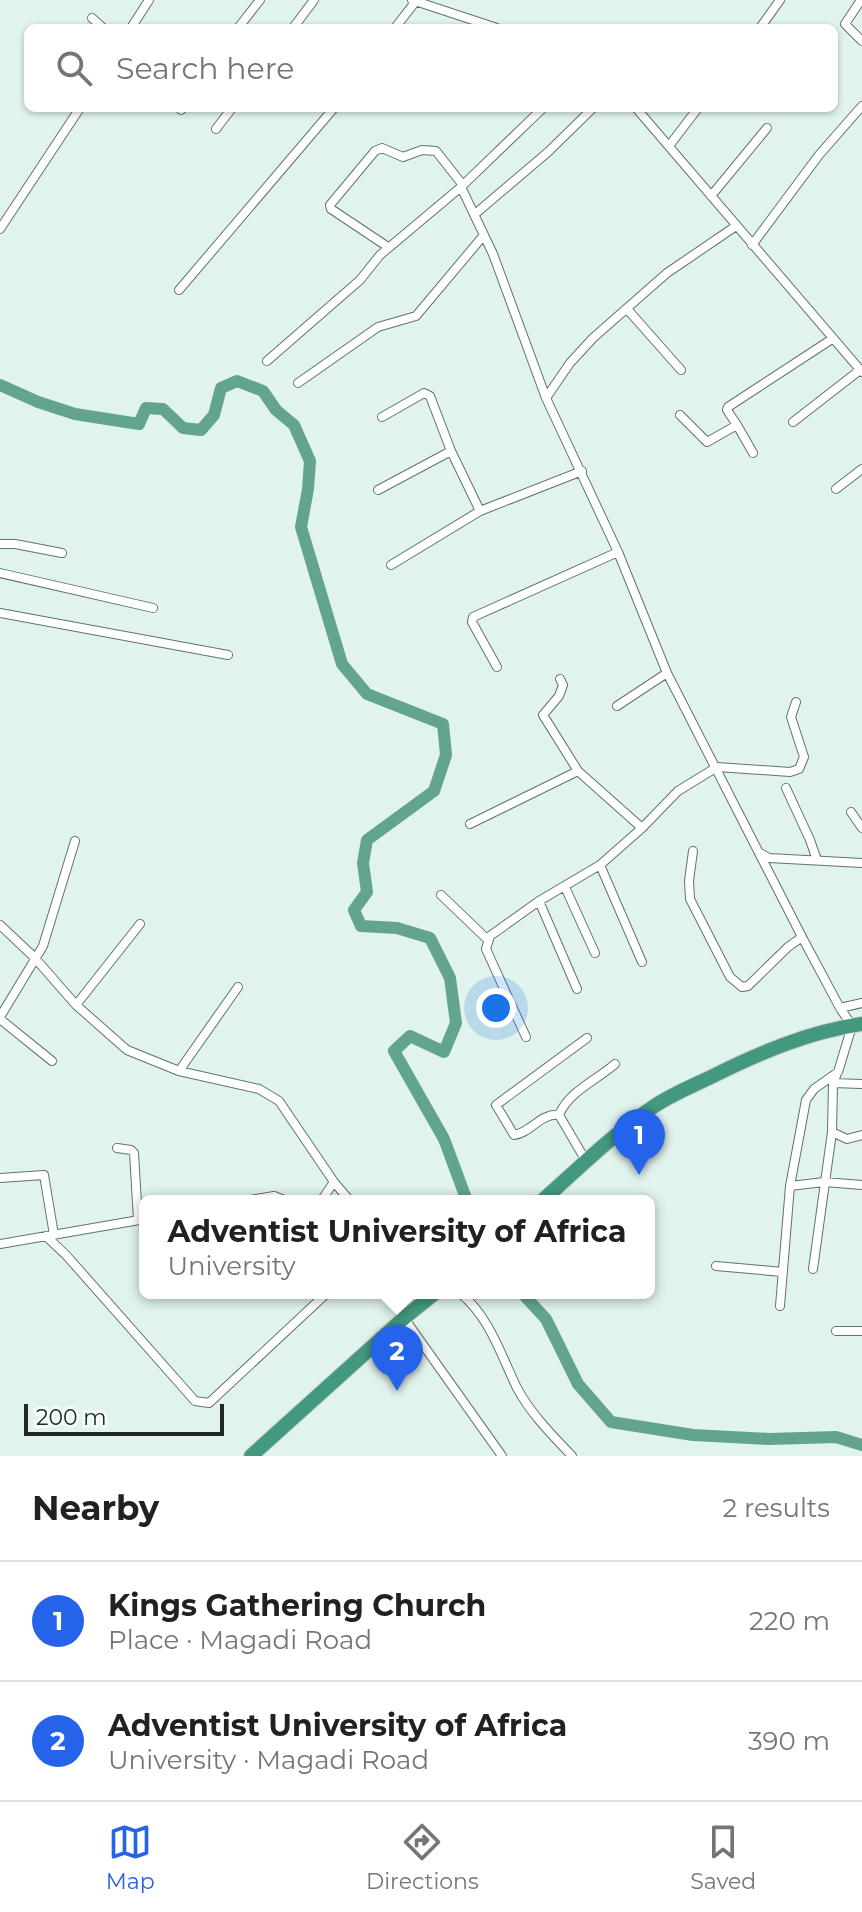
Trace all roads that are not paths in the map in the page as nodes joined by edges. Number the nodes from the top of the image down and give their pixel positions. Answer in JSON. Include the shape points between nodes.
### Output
{"nodes":[{"id":1,"x":149,"y":0,"type":"edge"},
{"id":2,"x":260,"y":0,"type":"edge"},
{"id":3,"x":314,"y":0,"type":"edge"},
{"id":4,"x":414,"y":0,"type":"edge"},
{"id":5,"x":780,"y":0,"type":"edge"},
{"id":6,"x":861,"y":0,"type":"edge"},
{"id":7,"x":92,"y":18,"type":"dead end"},
{"id":8,"x":99,"y":24,"type":"edge"},
{"id":9,"x":134,"y":24,"type":"edge"},
{"id":10,"x":241,"y":24,"type":"edge"},
{"id":11,"x":296,"y":24,"type":"edge"},
{"id":12,"x":398,"y":24,"type":"edge"},
{"id":13,"x":485,"y":24,"type":"edge"},
{"id":14,"x":763,"y":24,"type":"edge"},
{"id":15,"x":862,"y":41,"type":"edge"},
{"id":16,"x":862,"y":106,"type":"edge"},
{"id":17,"x":77,"y":112,"type":"edge"},
{"id":18,"x":229,"y":112,"type":"edge"},
{"id":19,"x":331,"y":112,"type":"edge"},
{"id":20,"x":539,"y":112,"type":"edge"},
{"id":21,"x":589,"y":112,"type":"edge"},
{"id":22,"x":639,"y":112,"type":"edge"},
{"id":23,"x":695,"y":112,"type":"edge"},
{"id":24,"x":767,"y":128,"type":"dead end"},
{"id":25,"x":216,"y":129,"type":"dead end"},
{"id":26,"x":669,"y":146,"type":"junction"},
{"id":27,"x":461,"y":185,"type":"junction"},
{"id":28,"x":711,"y":196,"type":"junction"},
{"id":29,"x":475,"y":214,"type":"junction"},
{"id":30,"x":736,"y":226,"type":"junction"},
{"id":31,"x":0,"y":229,"type":"edge"},
{"id":32,"x":484,"y":235,"type":"junction"},
{"id":33,"x":752,"y":245,"type":"junction"},
{"id":34,"x":388,"y":247,"type":"junction"},
{"id":35,"x":179,"y":290,"type":"dead end"},
{"id":36,"x":628,"y":310,"type":"junction"},
{"id":37,"x":832,"y":339,"type":"junction"},
{"id":38,"x":267,"y":361,"type":"dead end"},
{"id":39,"x":681,"y":370,"type":"dead end"},
{"id":40,"x":861,"y":371,"type":"edge"},
{"id":41,"x":298,"y":383,"type":"dead end"},
{"id":42,"x":546,"y":398,"type":"junction"},
{"id":43,"x":680,"y":415,"type":"dead end"},
{"id":44,"x":382,"y":417,"type":"dead end"},
{"id":45,"x":793,"y":422,"type":"dead end"},
{"id":46,"x":737,"y":425,"type":"junction"},
{"id":47,"x":451,"y":451,"type":"junction"},
{"id":48,"x":753,"y":453,"type":"dead end"},
{"id":49,"x":862,"y":469,"type":"edge"},
{"id":50,"x":582,"y":471,"type":"junction"},
{"id":51,"x":836,"y":489,"type":"dead end"},
{"id":52,"x":378,"y":490,"type":"dead end"},
{"id":53,"x":480,"y":511,"type":"junction"},
{"id":54,"x":0,"y":544,"type":"edge"},
{"id":55,"x":618,"y":552,"type":"junction"},
{"id":56,"x":62,"y":553,"type":"dead end"},
{"id":57,"x":391,"y":565,"type":"dead end"},
{"id":58,"x":0,"y":573,"type":"edge"},
{"id":59,"x":153,"y":608,"type":"dead end"},
{"id":60,"x":0,"y":613,"type":"edge"},
{"id":61,"x":228,"y":655,"type":"dead end"},
{"id":62,"x":497,"y":667,"type":"dead end"},
{"id":63,"x":667,"y":673,"type":"junction"},
{"id":64,"x":560,"y":679,"type":"dead end"},
{"id":65,"x":796,"y":702,"type":"dead end"},
{"id":66,"x":617,"y":706,"type":"dead end"},
{"id":67,"x":717,"y":767,"type":"junction"},
{"id":68,"x":578,"y":771,"type":"junction"},
{"id":69,"x":786,"y":788,"type":"dead end"},
{"id":70,"x":851,"y":812,"type":"dead end"},
{"id":71,"x":470,"y":824,"type":"dead end"},
{"id":72,"x":642,"y":828,"type":"junction"},
{"id":73,"x":862,"y":828,"type":"edge"},
{"id":74,"x":75,"y":841,"type":"dead end"},
{"id":75,"x":693,"y":851,"type":"dead end"},
{"id":76,"x":760,"y":853,"type":"junction"},
{"id":77,"x":817,"y":860,"type":"junction"},
{"id":78,"x":862,"y":863,"type":"edge"},
{"id":79,"x":600,"y":865,"type":"junction"},
{"id":80,"x":565,"y":887,"type":"junction"},
{"id":81,"x":441,"y":895,"type":"dead end"},
{"id":82,"x":539,"y":901,"type":"junction"},
{"id":83,"x":140,"y":924,"type":"dead end"},
{"id":84,"x":0,"y":925,"type":"edge"},
{"id":85,"x":802,"y":937,"type":"junction"},
{"id":86,"x":488,"y":940,"type":"junction"},
{"id":87,"x":595,"y":953,"type":"dead end"},
{"id":88,"x":34,"y":957,"type":"junction"},
{"id":89,"x":642,"y":962,"type":"dead end"},
{"id":90,"x":238,"y":987,"type":"dead end"},
{"id":91,"x":577,"y":989,"type":"dead end"},
{"id":92,"x":862,"y":1003,"type":"edge"},
{"id":93,"x":76,"y":1005,"type":"junction"},
{"id":94,"x":840,"y":1008,"type":"junction"},
{"id":95,"x":0,"y":1018,"type":"edge"},
{"id":96,"x":857,"y":1025,"type":"edge"},
{"id":97,"x":526,"y":1037,"type":"dead end"},
{"id":98,"x":587,"y":1038,"type":"dead end"},
{"id":99,"x":52,"y":1061,"type":"dead end"},
{"id":100,"x":615,"y":1064,"type":"dead end"},
{"id":101,"x":179,"y":1071,"type":"junction"},
{"id":102,"x":838,"y":1072,"type":"junction"},
{"id":103,"x":833,"y":1083,"type":"junction"},
{"id":104,"x":862,"y":1084,"type":"edge"},
{"id":105,"x":559,"y":1115,"type":"junction"},
{"id":106,"x":832,"y":1132,"type":"junction"},
{"id":107,"x":862,"y":1135,"type":"edge"},
{"id":108,"x":117,"y":1148,"type":"dead end"},
{"id":109,"x":586,"y":1162,"type":"junction"},
{"id":110,"x":0,"y":1178,"type":"edge"},
{"id":111,"x":334,"y":1182,"type":"junction"},
{"id":112,"x":824,"y":1182,"type":"junction"},
{"id":113,"x":862,"y":1185,"type":"edge"},
{"id":114,"x":790,"y":1186,"type":"junction"},
{"id":115,"x":325,"y":1195,"type":"edge"},
{"id":116,"x":345,"y":1195,"type":"edge"},
{"id":117,"x":549,"y":1195,"type":"edge"},
{"id":118,"x":139,"y":1200,"type":"edge"},
{"id":119,"x":139,"y":1219,"type":"edge"},
{"id":120,"x":50,"y":1236,"type":"junction"},
{"id":121,"x":0,"y":1244,"type":"edge"},
{"id":122,"x":716,"y":1266,"type":"dead end"},
{"id":123,"x":813,"y":1269,"type":"dead end"},
{"id":124,"x":783,"y":1272,"type":"junction"},
{"id":125,"x":321,"y":1299,"type":"edge"},
{"id":126,"x":428,"y":1299,"type":"edge"},
{"id":127,"x":467,"y":1299,"type":"edge"},
{"id":128,"x":780,"y":1306,"type":"dead end"},
{"id":129,"x":404,"y":1318,"type":"junction"},
{"id":130,"x":836,"y":1331,"type":"dead end"},
{"id":131,"x":862,"y":1331,"type":"edge"},
{"id":132,"x":251,"y":1456,"type":"edge"},
{"id":133,"x":502,"y":1456,"type":"edge"},
{"id":134,"x":572,"y":1456,"type":"edge"}],
"edges":[{"from":1,"to":9,"type":"street"},
{"from":2,"to":10,"type":"street"},
{"from":3,"to":11,"type":"street"},
{"from":4,"to":12,"type":"street"},
{"from":4,"to":13,"type":"street"},
{"from":5,"to":14,"type":"street"},
{"from":6,"to":15,"type":"street","via":[[845,24]]},
{"from":7,"to":8,"type":"street"},
{"from":16,"to":33,"type":"street"},
{"from":17,"to":31,"type":"street"},
{"from":18,"to":25,"type":"street"},
{"from":19,"to":35,"type":"street"},
{"from":20,"to":27,"type":"street"},
{"from":21,"to":29,"type":"street"},
{"from":22,"to":26,"type":"street"},
{"from":23,"to":26,"type":"street"},
{"from":24,"to":28,"type":"street"},
{"from":26,"to":28,"type":"street"},
{"from":27,"to":29,"type":"street"},
{"from":27,"to":34,"type":"street"},
{"from":27,"to":34,"type":"street","via":[[436,151],[403,157],[382,148],[375,151],[330,205]]},
{"from":28,"to":30,"type":"street"},
{"from":29,"to":32,"type":"street"},
{"from":30,"to":33,"type":"street"},
{"from":30,"to":36,"type":"street","via":[[667,273]]},
{"from":32,"to":41,"type":"street","via":[[416,316],[378,327]]},
{"from":32,"to":42,"type":"street"},
{"from":33,"to":37,"type":"street"},
{"from":34,"to":38,"type":"street","via":[[360,280]]},
{"from":36,"to":39,"type":"street"},
{"from":36,"to":42,"type":"street","via":[[593,338]]},
{"from":37,"to":40,"type":"street"},
{"from":37,"to":46,"type":"street","via":[[728,407]]},
{"from":40,"to":45,"type":"street"},
{"from":42,"to":50,"type":"street"},
{"from":43,"to":46,"type":"street","via":[[705,442]]},
{"from":44,"to":47,"type":"street","via":[[427,394]]},
{"from":46,"to":48,"type":"street"},
{"from":47,"to":52,"type":"street"},
{"from":47,"to":53,"type":"street"},
{"from":49,"to":51,"type":"street"},
{"from":50,"to":53,"type":"street"},
{"from":50,"to":55,"type":"street"},
{"from":53,"to":57,"type":"street"},
{"from":54,"to":56,"type":"street"},
{"from":55,"to":62,"type":"street","via":[[473,617]]},
{"from":55,"to":63,"type":"street"},
{"from":58,"to":59,"type":"street"},
{"from":60,"to":61,"type":"street"},
{"from":63,"to":66,"type":"street"},
{"from":63,"to":67,"type":"street"},
{"from":64,"to":68,"type":"street","via":[[559,696],[542,713]]},
{"from":65,"to":67,"type":"street","via":[[791,717],[804,757],[802,767],[790,772]]},
{"from":67,"to":72,"type":"street","via":[[678,791]]},
{"from":67,"to":76,"type":"street"},
{"from":68,"to":71,"type":"street"},
{"from":68,"to":72,"type":"street"},
{"from":69,"to":77,"type":"street"},
{"from":70,"to":73,"type":"street"},
{"from":72,"to":79,"type":"street"},
{"from":74,"to":88,"type":"street","via":[[53,921]]},
{"from":75,"to":85,"type":"street","via":[[690,899],[738,985],[748,986]]},
{"from":76,"to":77,"type":"street"},
{"from":76,"to":85,"type":"street"},
{"from":77,"to":78,"type":"street"},
{"from":79,"to":80,"type":"street"},
{"from":79,"to":89,"type":"street"},
{"from":80,"to":82,"type":"street"},
{"from":80,"to":87,"type":"street"},
{"from":81,"to":86,"type":"street"},
{"from":82,"to":86,"type":"street"},
{"from":82,"to":91,"type":"street"},
{"from":83,"to":93,"type":"street"},
{"from":84,"to":88,"type":"street"},
{"from":85,"to":94,"type":"street"},
{"from":86,"to":97,"type":"street","via":[[486,949]]},
{"from":88,"to":93,"type":"street"},
{"from":88,"to":95,"type":"street"},
{"from":90,"to":101,"type":"street"},
{"from":92,"to":94,"type":"street"},
{"from":93,"to":101,"type":"street","via":[[127,1050]]},
{"from":94,"to":96,"type":"street"},
{"from":95,"to":99,"type":"street"},
{"from":96,"to":102,"type":"street"},
{"from":96,"to":109,"type":"highway","via":[[771,1048],[679,1092],[643,1114]]},
{"from":98,"to":105,"type":"street","via":[[496,1104],[514,1135],[545,1116]]},
{"from":100,"to":105,"type":"street","via":[[574,1094]]},
{"from":101,"to":111,"type":"street","via":[[269,1093]]},
{"from":102,"to":103,"type":"street"},
{"from":102,"to":114,"type":"street","via":[[806,1100]]},
{"from":103,"to":104,"type":"street"},
{"from":103,"to":106,"type":"street"},
{"from":105,"to":109,"type":"street"},
{"from":106,"to":107,"type":"street","via":[[847,1139]]},
{"from":106,"to":112,"type":"street"},
{"from":108,"to":118,"type":"street","via":[[134,1153]]},
{"from":109,"to":117,"type":"highway"},
{"from":110,"to":120,"type":"street","via":[[44,1175]]},
{"from":111,"to":115,"type":"street"},
{"from":111,"to":116,"type":"street"},
{"from":112,"to":113,"type":"street"},
{"from":112,"to":114,"type":"street"},
{"from":112,"to":123,"type":"street"},
{"from":114,"to":124,"type":"street"},
{"from":119,"to":120,"type":"street"},
{"from":120,"to":121,"type":"street"},
{"from":120,"to":125,"type":"street","via":[[200,1403],[209,1403]]},
{"from":122,"to":124,"type":"street"},
{"from":124,"to":128,"type":"street"},
{"from":126,"to":129,"type":"highway"},
{"from":127,"to":134,"type":"street","via":[[503,1353],[526,1402]]},
{"from":129,"to":132,"type":"highway"},
{"from":129,"to":133,"type":"street"},
{"from":130,"to":131,"type":"street"}]}
